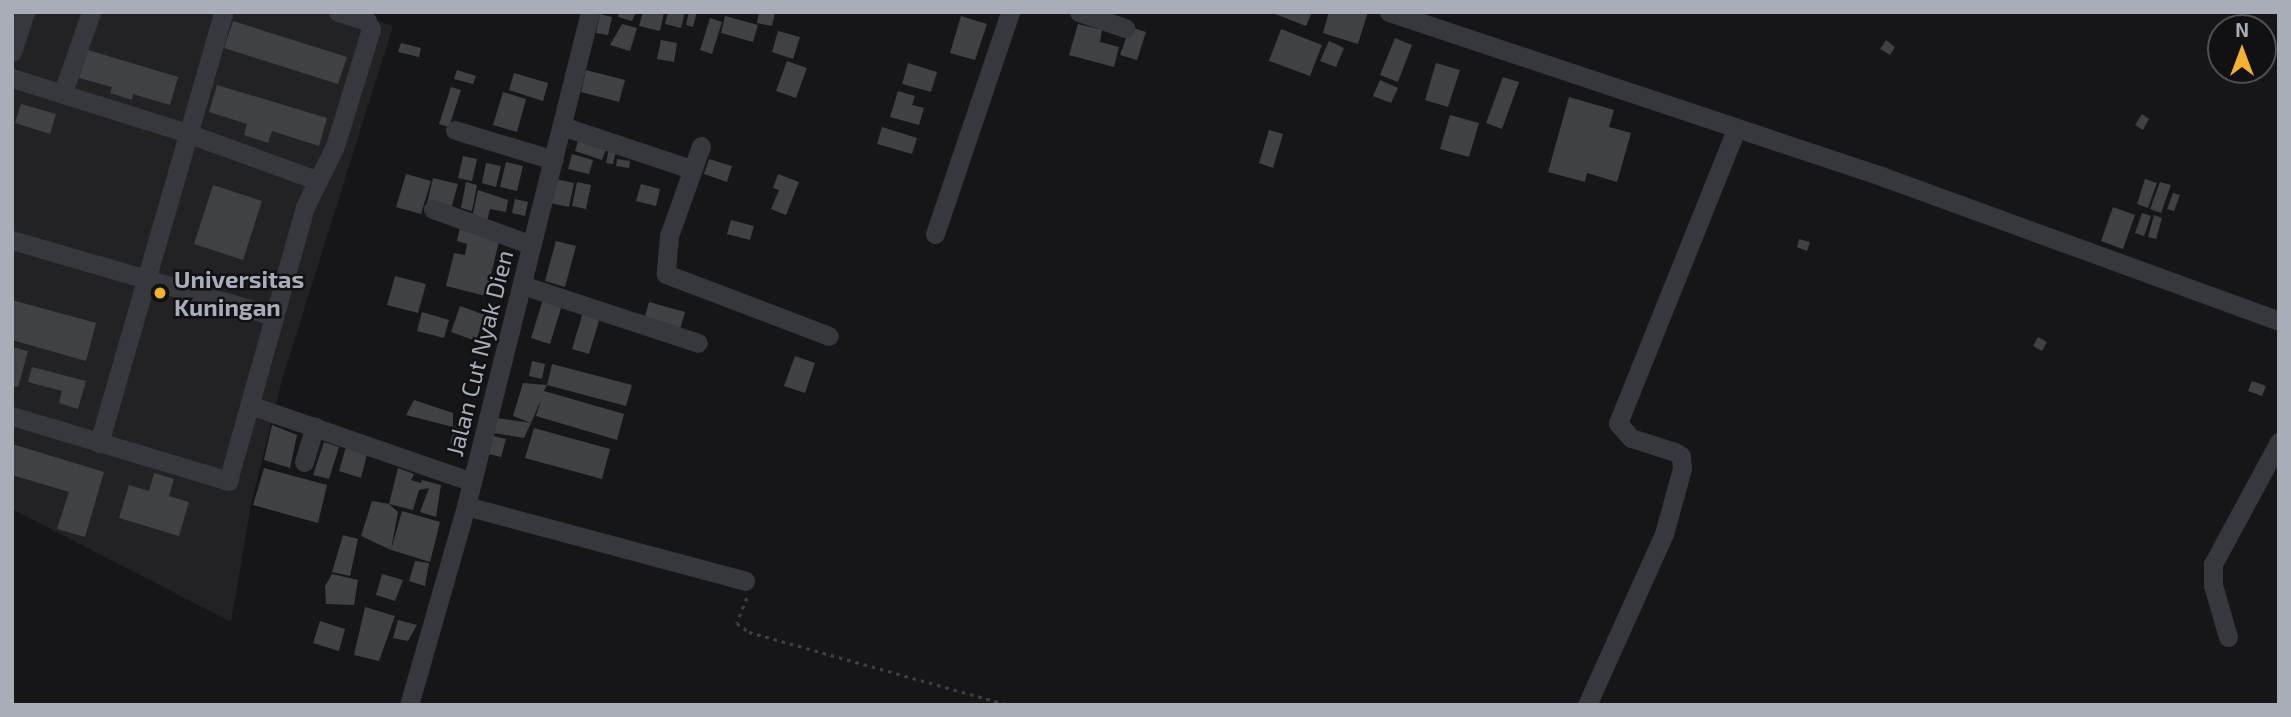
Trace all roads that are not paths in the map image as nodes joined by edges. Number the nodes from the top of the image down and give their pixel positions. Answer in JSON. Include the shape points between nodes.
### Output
{"nodes":[{"id":1,"x":25,"y":12,"type":"edge"},
{"id":2,"x":91,"y":12,"type":"edge"},
{"id":3,"x":223,"y":12,"type":"edge"},
{"id":4,"x":338,"y":12,"type":"edge"},
{"id":5,"x":590,"y":12,"type":"edge"},
{"id":6,"x":1010,"y":12,"type":"edge"},
{"id":7,"x":1079,"y":12,"type":"edge"},
{"id":8,"x":1389,"y":12,"type":"edge"},
{"id":9,"x":1125,"y":28,"type":"dead end"},
{"id":10,"x":12,"y":52,"type":"edge"},
{"id":11,"x":12,"y":78,"type":"edge"},
{"id":12,"x":63,"y":92,"type":"junction"},
{"id":13,"x":562,"y":126,"type":"junction"},
{"id":14,"x":455,"y":130,"type":"dead end"},
{"id":15,"x":1736,"y":130,"type":"junction"},
{"id":16,"x":187,"y":133,"type":"junction"},
{"id":17,"x":701,"y":146,"type":"dead end"},
{"id":18,"x":554,"y":160,"type":"junction"},
{"id":19,"x":691,"y":169,"type":"junction"},
{"id":20,"x":316,"y":180,"type":"junction"},
{"id":21,"x":433,"y":209,"type":"dead end"},
{"id":22,"x":935,"y":234,"type":"dead end"},
{"id":23,"x":12,"y":240,"type":"edge"},
{"id":24,"x":532,"y":245,"type":"junction"},
{"id":25,"x":143,"y":279,"type":"junction"},
{"id":26,"x":522,"y":285,"type":"junction"},
{"id":27,"x":274,"y":316,"type":"junction"},
{"id":28,"x":2279,"y":321,"type":"edge"},
{"id":29,"x":829,"y":336,"type":"dead end"},
{"id":30,"x":698,"y":343,"type":"dead end"},
{"id":31,"x":250,"y":405,"type":"junction"},
{"id":32,"x":12,"y":416,"type":"edge"},
{"id":33,"x":315,"y":427,"type":"junction"},
{"id":34,"x":2279,"y":442,"type":"edge"},
{"id":35,"x":99,"y":443,"type":"junction"},
{"id":36,"x":304,"y":462,"type":"dead end"},
{"id":37,"x":472,"y":482,"type":"junction"},
{"id":38,"x":466,"y":506,"type":"junction"},
{"id":39,"x":745,"y":581,"type":"road end"},
{"id":40,"x":2228,"y":637,"type":"dead end"},
{"id":41,"x":409,"y":705,"type":"edge"},
{"id":42,"x":1587,"y":705,"type":"edge"}],
"edges":[{"from":1,"to":10,"type":"street"},
{"from":2,"to":12,"type":"street"},
{"from":3,"to":16,"type":"street"},
{"from":4,"to":20,"type":"street","via":[[366,21],[371,29],[335,146]]},
{"from":5,"to":13,"type":"street","name":"Jalan Cut Nyak Dien"},
{"from":6,"to":22,"type":"street"},
{"from":7,"to":9,"type":"street"},
{"from":8,"to":15,"type":"street"},
{"from":11,"to":12,"type":"street"},
{"from":12,"to":16,"type":"street"},
{"from":13,"to":18,"type":"street","name":"Jalan Cut Nyak Dien"},
{"from":13,"to":19,"type":"street"},
{"from":14,"to":18,"type":"street"},
{"from":15,"to":28,"type":"street","via":[[1881,176]]},
{"from":15,"to":42,"type":"street","via":[[1618,423],[1631,438],[1681,456],[1682,468],[1664,534]]},
{"from":16,"to":20,"type":"street"},
{"from":16,"to":25,"type":"street"},
{"from":17,"to":19,"type":"street"},
{"from":18,"to":24,"type":"street","name":"Jalan Cut Nyak Dien"},
{"from":19,"to":29,"type":"street","via":[[669,236],[666,274]]},
{"from":20,"to":27,"type":"street"},
{"from":21,"to":24,"type":"street"},
{"from":23,"to":25,"type":"street"},
{"from":24,"to":26,"type":"street","name":"Jalan Cut Nyak Dien"},
{"from":25,"to":27,"type":"street"},
{"from":25,"to":35,"type":"street"},
{"from":26,"to":30,"type":"street"},
{"from":26,"to":37,"type":"street","name":"Jalan Cut Nyak Dien"},
{"from":27,"to":31,"type":"street"},
{"from":31,"to":33,"type":"street"},
{"from":31,"to":35,"type":"street","via":[[228,481]]},
{"from":32,"to":35,"type":"street"},
{"from":33,"to":36,"type":"street"},
{"from":33,"to":37,"type":"street"},
{"from":34,"to":40,"type":"street","via":[[2213,564],[2213,585]]},
{"from":37,"to":38,"type":"street","name":"Jalan Cut Nyak Dien"},
{"from":38,"to":39,"type":"street"},
{"from":38,"to":41,"type":"street","name":"Jalan Cut Nyak Dien"}]}
